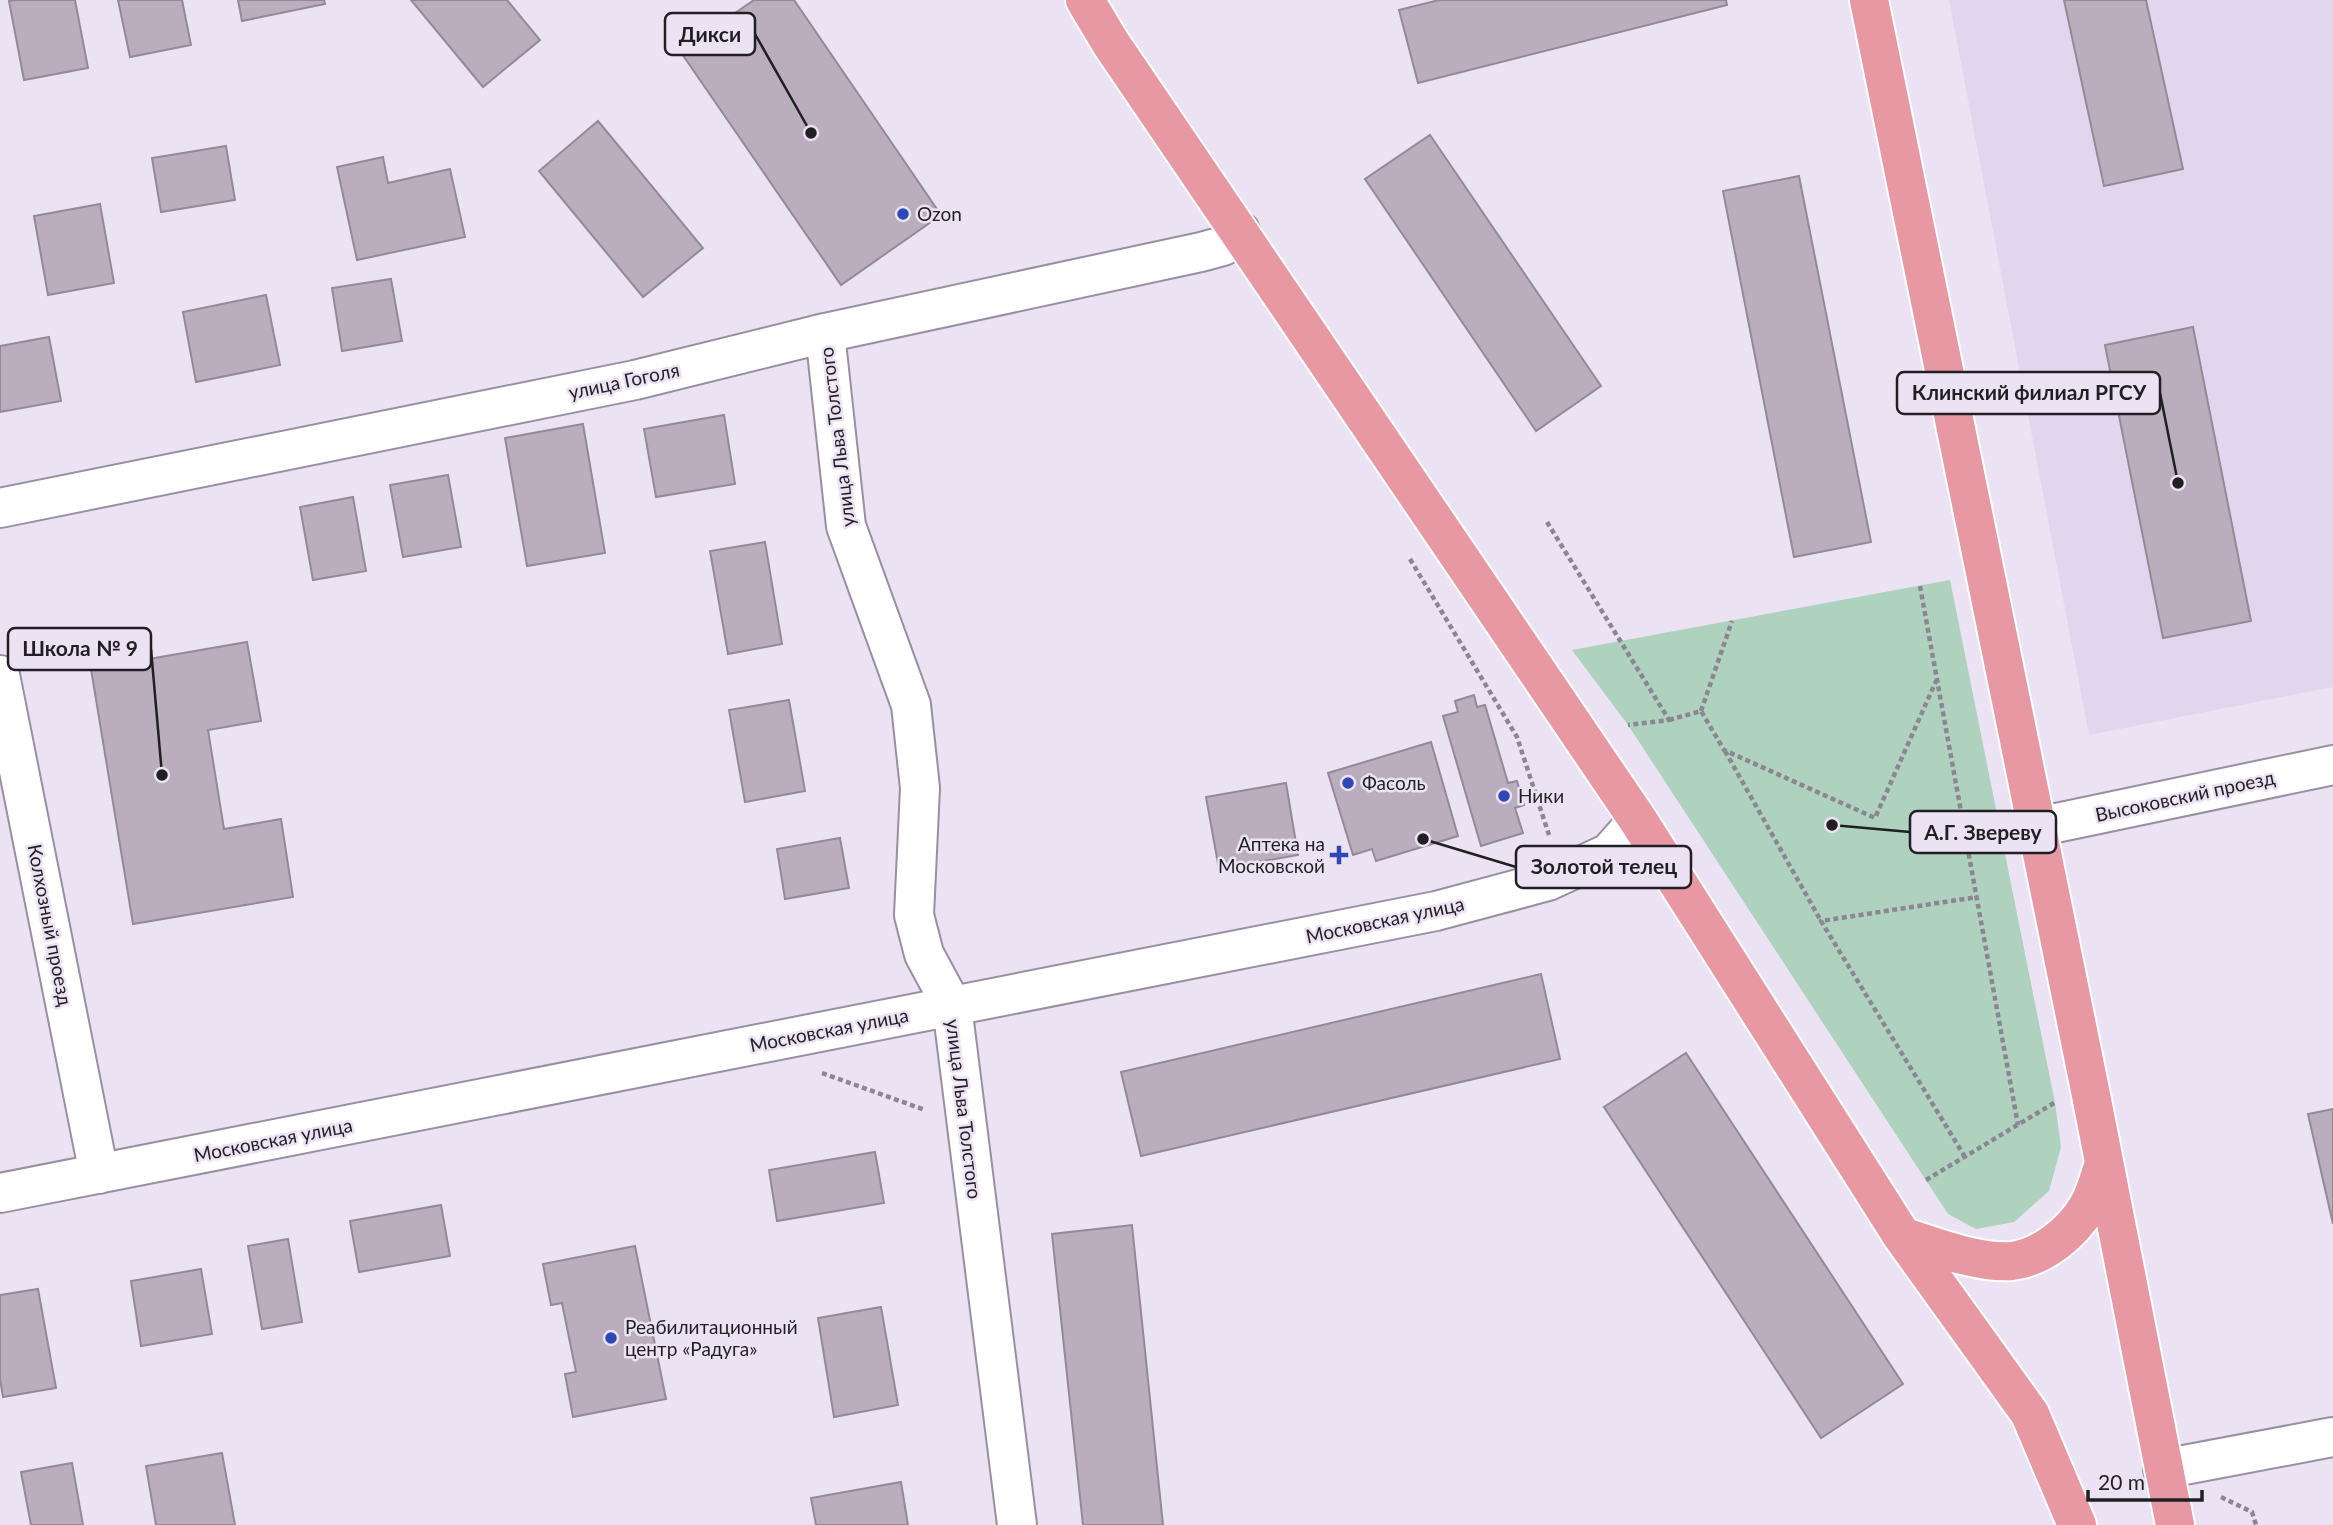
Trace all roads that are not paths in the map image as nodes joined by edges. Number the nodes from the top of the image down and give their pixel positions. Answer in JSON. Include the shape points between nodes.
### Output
{"nodes":[{"id":1,"x":1085,"y":0,"type":"edge"},
{"id":2,"x":1106,"y":0,"type":"edge"},
{"id":3,"x":1869,"y":0,"type":"edge"},
{"id":4,"x":1110,"y":42,"type":"junction"},
{"id":5,"x":1240,"y":231,"type":"junction"},
{"id":6,"x":825,"y":333,"type":"junction"},
{"id":7,"x":0,"y":508,"type":"edge"},
{"id":8,"x":0,"y":676,"type":"edge"},
{"id":9,"x":2333,"y":765,"type":"edge"},
{"id":10,"x":1638,"y":820,"type":"junction"},
{"id":11,"x":2037,"y":827,"type":"junction"},
{"id":12,"x":952,"y":1006,"type":"junction"},
{"id":13,"x":2104,"y":1166,"type":"junction"},
{"id":14,"x":99,"y":1174,"type":"junction"},
{"id":15,"x":0,"y":1193,"type":"edge"},
{"id":16,"x":1902,"y":1236,"type":"junction"},
{"id":17,"x":2333,"y":1437,"type":"edge"},
{"id":18,"x":2162,"y":1469,"type":"junction"},
{"id":19,"x":1017,"y":1525,"type":"edge"},
{"id":20,"x":2077,"y":1525,"type":"edge"},
{"id":21,"x":2175,"y":1525,"type":"edge"}],
"edges":[{"from":1,"to":4,"type":"highway"},
{"from":2,"to":4,"type":"highway"},
{"from":3,"to":11,"type":"highway"},
{"from":4,"to":5,"type":"highway"},
{"from":5,"to":6,"type":"street","name":"улица Гоголя","via":[[1223,246],[1201,252]]},
{"from":5,"to":10,"type":"highway"},
{"from":6,"to":7,"type":"street","name":"улица Гоголя","via":[[635,380]]},
{"from":6,"to":12,"type":"street","name":"улица Льва Толстого","via":[[846,526],[911,705],[920,788],[914,915],[925,954]]},
{"from":8,"to":14,"type":"street","name":"Колхозный проезд"},
{"from":9,"to":11,"type":"street","name":"Высоковский проезд"},
{"from":10,"to":12,"type":"street","name":"Московская улица","via":[[1609,853],[1548,881],[1436,911]]},
{"from":10,"to":16,"type":"highway"},
{"from":11,"to":13,"type":"highway"},
{"from":12,"to":14,"type":"street","name":"Московская улица"},
{"from":12,"to":19,"type":"street","name":"улица Льва Толстого"},
{"from":13,"to":16,"type":"highway","via":[[2090,1204],[2073,1227],[2042,1251],[2011,1261],[1965,1256]]},
{"from":13,"to":18,"type":"highway"},
{"from":14,"to":15,"type":"street","name":"Московская улица"},
{"from":16,"to":20,"type":"highway","via":[[2030,1414]]},
{"from":17,"to":18,"type":"street"},
{"from":18,"to":21,"type":"highway"}]}
